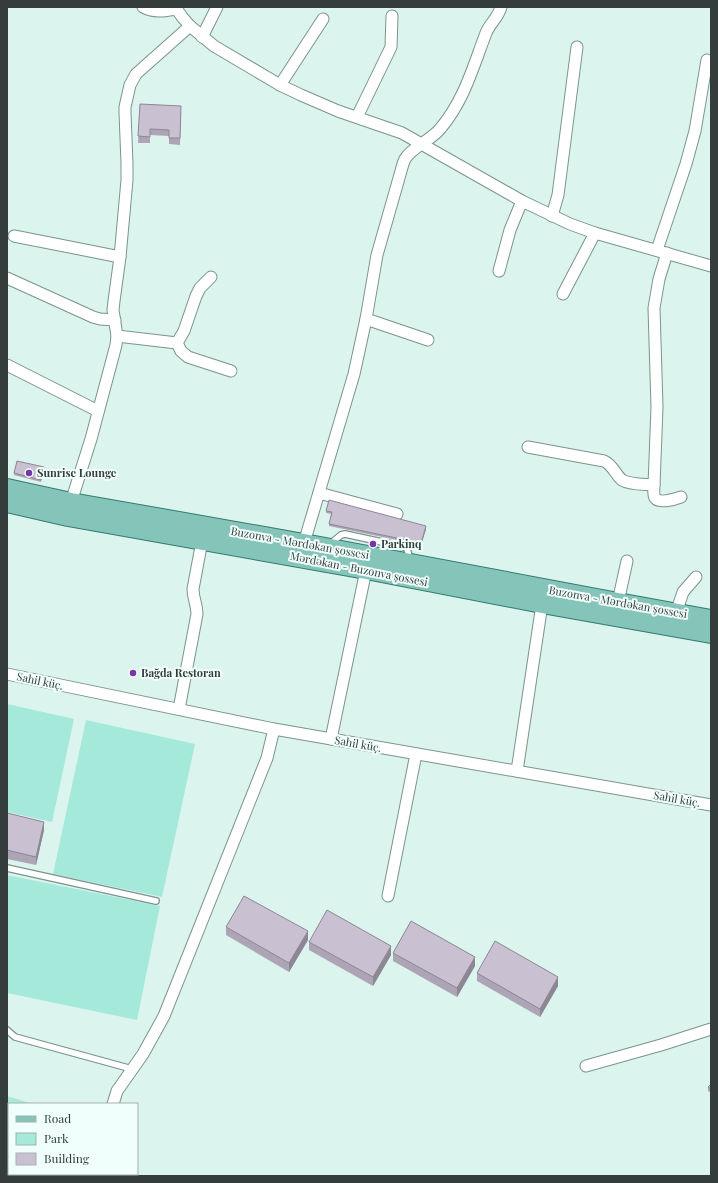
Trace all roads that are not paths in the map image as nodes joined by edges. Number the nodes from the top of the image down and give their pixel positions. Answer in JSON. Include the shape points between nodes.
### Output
{"nodes":[{"id":1,"x":143,"y":7,"type":"edge"},
{"id":2,"x":217,"y":7,"type":"edge"},
{"id":3,"x":501,"y":7,"type":"edge"},
{"id":4,"x":176,"y":8,"type":"edge"},
{"id":5,"x":392,"y":16,"type":"dead end"},
{"id":6,"x":323,"y":19,"type":"dead end"},
{"id":7,"x":190,"y":26,"type":"junction"},
{"id":8,"x":202,"y":36,"type":"junction"},
{"id":9,"x":578,"y":47,"type":"dead end"},
{"id":10,"x":707,"y":60,"type":"dead end"},
{"id":11,"x":280,"y":85,"type":"junction"},
{"id":12,"x":357,"y":117,"type":"junction"},
{"id":13,"x":423,"y":144,"type":"junction"},
{"id":14,"x":522,"y":201,"type":"junction"},
{"id":15,"x":552,"y":216,"type":"junction"},
{"id":16,"x":595,"y":233,"type":"junction"},
{"id":17,"x":14,"y":236,"type":"dead end"},
{"id":18,"x":662,"y":252,"type":"junction"},
{"id":19,"x":120,"y":257,"type":"junction"},
{"id":20,"x":711,"y":266,"type":"edge"},
{"id":21,"x":498,"y":271,"type":"dead end"},
{"id":22,"x":211,"y":277,"type":"dead end"},
{"id":23,"x":7,"y":278,"type":"edge"},
{"id":24,"x":563,"y":294,"type":"dead end"},
{"id":25,"x":366,"y":319,"type":"junction"},
{"id":26,"x":115,"y":320,"type":"junction"},
{"id":27,"x":117,"y":336,"type":"junction"},
{"id":28,"x":428,"y":340,"type":"dead end"},
{"id":29,"x":177,"y":343,"type":"junction"},
{"id":30,"x":7,"y":365,"type":"edge"},
{"id":31,"x":231,"y":371,"type":"dead end"},
{"id":32,"x":98,"y":411,"type":"junction"},
{"id":33,"x":528,"y":447,"type":"dead end"},
{"id":34,"x":654,"y":485,"type":"junction"},
{"id":35,"x":7,"y":488,"type":"edge"},
{"id":36,"x":319,"y":493,"type":"junction"},
{"id":37,"x":681,"y":498,"type":"dead end"},
{"id":38,"x":71,"y":502,"type":"junction"},
{"id":39,"x":7,"y":503,"type":"edge"},
{"id":40,"x":397,"y":514,"type":"dead end"},
{"id":41,"x":202,"y":541,"type":"junction"},
{"id":42,"x":304,"y":543,"type":"junction"},
{"id":43,"x":627,"y":560,"type":"dead end"},
{"id":44,"x":366,"y":570,"type":"junction"},
{"id":45,"x":696,"y":577,"type":"dead end"},
{"id":46,"x":618,"y":602,"type":"junction"},
{"id":47,"x":542,"y":604,"type":"junction"},
{"id":48,"x":676,"y":613,"type":"junction"},
{"id":49,"x":711,"y":619,"type":"edge"},
{"id":50,"x":711,"y":634,"type":"edge"},
{"id":51,"x":7,"y":674,"type":"edge"},
{"id":52,"x":179,"y":709,"type":"junction"},
{"id":53,"x":274,"y":729,"type":"junction"},
{"id":54,"x":331,"y":739,"type":"junction"},
{"id":55,"x":416,"y":754,"type":"junction"},
{"id":56,"x":518,"y":771,"type":"junction"},
{"id":57,"x":711,"y":805,"type":"edge"},
{"id":58,"x":7,"y":868,"type":"edge"},
{"id":59,"x":388,"y":896,"type":"dead end"},
{"id":60,"x":156,"y":901,"type":"dead end"},
{"id":61,"x":711,"y":1029,"type":"edge"},
{"id":62,"x":7,"y":1030,"type":"edge"},
{"id":63,"x":586,"y":1066,"type":"dead end"},
{"id":64,"x":132,"y":1069,"type":"junction"},
{"id":65,"x":113,"y":1103,"type":"edge"}],
"edges":[{"from":1,"to":4,"type":"street","via":[[157,12]]},
{"from":2,"to":8,"type":"street"},
{"from":3,"to":13,"type":"street","via":[[499,15],[487,31],[456,107]]},
{"from":4,"to":7,"type":"street"},
{"from":5,"to":12,"type":"street","via":[[391,47]]},
{"from":6,"to":11,"type":"street"},
{"from":7,"to":8,"type":"street"},
{"from":7,"to":19,"type":"street","via":[[136,74],[130,85],[125,107],[127,174]]},
{"from":8,"to":11,"type":"street","via":[[226,54]]},
{"from":9,"to":15,"type":"street","via":[[558,195]]},
{"from":10,"to":18,"type":"street","via":[[695,131]]},
{"from":11,"to":12,"type":"street"},
{"from":12,"to":13,"type":"street","via":[[391,128]]},
{"from":13,"to":14,"type":"street"},
{"from":13,"to":25,"type":"street","via":[[405,159],[401,171],[377,255]]},
{"from":14,"to":15,"type":"street"},
{"from":14,"to":21,"type":"street"},
{"from":15,"to":16,"type":"street"},
{"from":16,"to":18,"type":"street"},
{"from":16,"to":24,"type":"street"},
{"from":17,"to":19,"type":"street"},
{"from":18,"to":20,"type":"street"},
{"from":18,"to":34,"type":"street","via":[[654,308],[658,406]]},
{"from":19,"to":26,"type":"street","via":[[114,301]]},
{"from":22,"to":29,"type":"street","via":[[200,288]]},
{"from":23,"to":26,"type":"street","via":[[93,317]]},
{"from":25,"to":28,"type":"street"},
{"from":25,"to":36,"type":"street","via":[[354,374]]},
{"from":26,"to":27,"type":"street"},
{"from":27,"to":29,"type":"street"},
{"from":27,"to":32,"type":"street"},
{"from":29,"to":31,"type":"street","via":[[188,357]]},
{"from":30,"to":32,"type":"street"},
{"from":32,"to":38,"type":"street"},
{"from":33,"to":34,"type":"street","via":[[604,461],[629,483]]},
{"from":34,"to":37,"type":"street","via":[[654,496],[658,500]]},
{"from":35,"to":38,"type":"main road","name":"Buzonva - Mərdəkan şossesi"},
{"from":36,"to":40,"type":"street"},
{"from":36,"to":42,"type":"street"},
{"from":38,"to":42,"type":"main road","name":"Buzonva - Mərdəkan şossesi"},
{"from":39,"to":41,"type":"main road","name":"Mərdəkan - Buzonva şossesi","via":[[68,517]]},
{"from":41,"to":44,"type":"main road","name":"Mərdəkan - Buzonva şossesi"},
{"from":41,"to":52,"type":"street","via":[[193,589],[197,614]]},
{"from":42,"to":46,"type":"main road","name":"Buzonva - Mərdəkan şossesi"},
{"from":43,"to":46,"type":"street"},
{"from":44,"to":47,"type":"main road","name":"Mərdəkan - Buzonva şossesi"},
{"from":44,"to":54,"type":"street"},
{"from":45,"to":48,"type":"street","via":[[683,592]]},
{"from":46,"to":48,"type":"main road","name":"Buzonva - Mərdəkan şossesi"},
{"from":47,"to":50,"type":"main road","name":"Mərdəkan - Buzonva şossesi"},
{"from":47,"to":56,"type":"street"},
{"from":48,"to":49,"type":"main road","name":"Buzonva - Mərdəkan şossesi"},
{"from":51,"to":52,"type":"street","name":"Sahil küç."},
{"from":52,"to":53,"type":"street","name":"Sahil küç."},
{"from":53,"to":54,"type":"street","name":"Sahil küç."},
{"from":53,"to":64,"type":"street","via":[[267,758],[164,1016]]},
{"from":54,"to":55,"type":"street","name":"Sahil küç."},
{"from":55,"to":56,"type":"street","name":"Sahil küç."},
{"from":55,"to":59,"type":"street"},
{"from":56,"to":57,"type":"street","name":"Sahil küç."},
{"from":58,"to":60,"type":"lane"},
{"from":61,"to":63,"type":"street","via":[[661,1046]]},
{"from":62,"to":64,"type":"lane","via":[[15,1037]]},
{"from":64,"to":65,"type":"street","via":[[117,1091]]}]}
